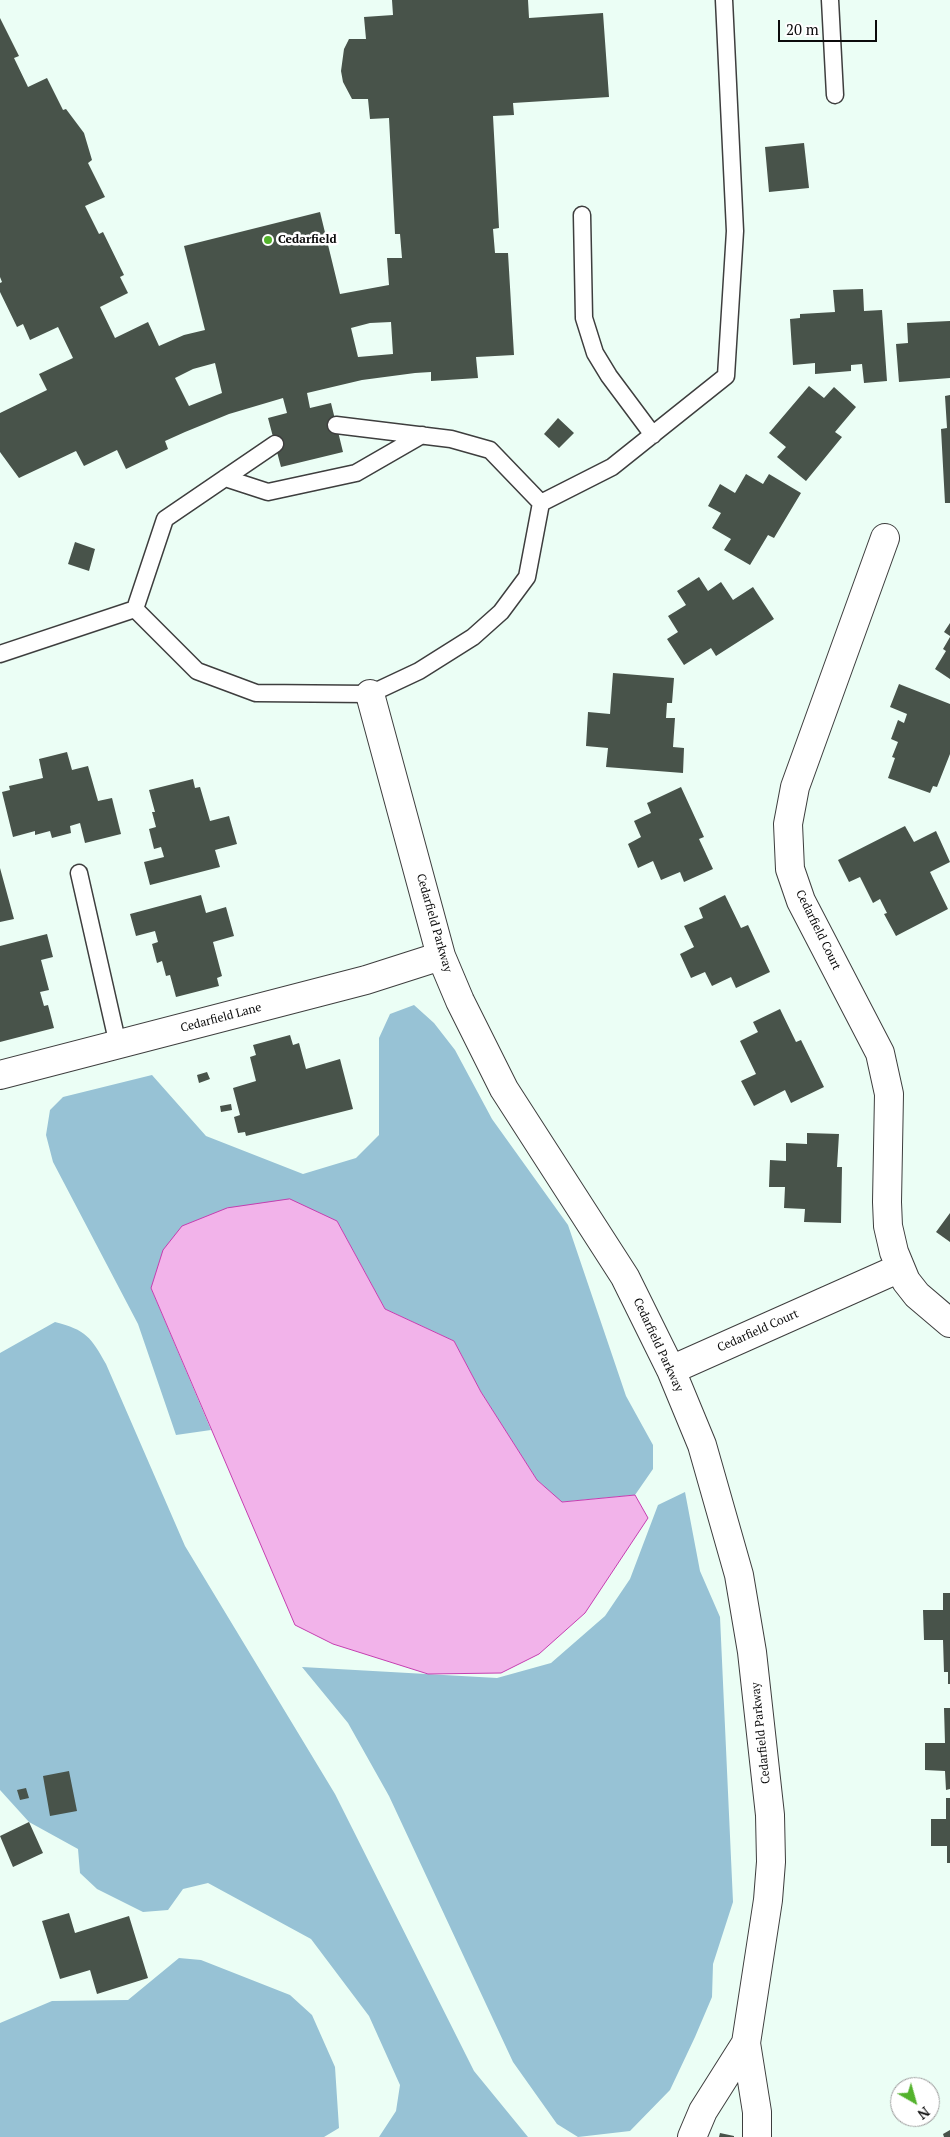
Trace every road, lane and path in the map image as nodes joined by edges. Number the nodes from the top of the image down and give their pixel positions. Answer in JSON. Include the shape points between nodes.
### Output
{"nodes":[{"id":1,"x":724,"y":0,"type":"edge"},
{"id":2,"x":830,"y":0,"type":"edge"},
{"id":3,"x":835,"y":95,"type":"dead end"},
{"id":4,"x":582,"y":215,"type":"dead end"},
{"id":5,"x":336,"y":425,"type":"dead end"},
{"id":6,"x":422,"y":435,"type":"junction"},
{"id":7,"x":653,"y":435,"type":"junction"},
{"id":8,"x":275,"y":444,"type":"dead end"},
{"id":9,"x":225,"y":478,"type":"junction"},
{"id":10,"x":541,"y":503,"type":"junction"},
{"id":11,"x":886,"y":538,"type":"dead end"},
{"id":12,"x":135,"y":608,"type":"junction"},
{"id":13,"x":0,"y":654,"type":"edge"},
{"id":14,"x":370,"y":694,"type":"junction"},
{"id":15,"x":79,"y":873,"type":"dead end"},
{"id":16,"x":441,"y":956,"type":"junction"},
{"id":17,"x":118,"y":1045,"type":"junction"},
{"id":18,"x":0,"y":1075,"type":"edge"},
{"id":19,"x":900,"y":1268,"type":"junction"},
{"id":20,"x":950,"y":1323,"type":"edge"},
{"id":21,"x":671,"y":1370,"type":"junction"},
{"id":22,"x":746,"y":2043,"type":"junction"},
{"id":23,"x":692,"y":2137,"type":"edge"},
{"id":24,"x":757,"y":2137,"type":"edge"}],
"edges":[{"from":1,"to":7,"type":"lane","via":[[735,231],[726,376]]},
{"from":2,"to":3,"type":"lane"},
{"from":4,"to":7,"type":"lane","via":[[584,318],[596,353],[609,376]]},
{"from":5,"to":6,"type":"lane"},
{"from":6,"to":9,"type":"lane","via":[[356,472],[268,492]]},
{"from":6,"to":10,"type":"lane","via":[[490,450]]},
{"from":7,"to":10,"type":"lane","via":[[612,467]]},
{"from":8,"to":9,"type":"lane"},
{"from":9,"to":12,"type":"lane","via":[[165,519]]},
{"from":10,"to":14,"type":"lane","via":[[527,577],[501,612],[458,647],[419,671]]},
{"from":11,"to":19,"type":"street","name":"Cedarfield Court","via":[[795,787],[788,824],[790,869],[801,901],[880,1053],[889,1094],[888,1226]]},
{"from":12,"to":13,"type":"lane"},
{"from":12,"to":14,"type":"lane","via":[[197,671],[256,693]]},
{"from":14,"to":16,"type":"street","name":"Cedarfield Parkway"},
{"from":15,"to":17,"type":"lane"},
{"from":16,"to":17,"type":"street","name":"Cedarfield Lane","via":[[366,980]]},
{"from":16,"to":21,"type":"street","name":"Cedarfield Parkway","via":[[504,1088],[626,1277]]},
{"from":17,"to":18,"type":"street","name":"Cedarfield Lane"},
{"from":19,"to":20,"type":"street","name":"Cedarfield Court","via":[[917,1295]]},
{"from":19,"to":21,"type":"street","name":"Cedarfield Court"},
{"from":21,"to":22,"type":"street","name":"Cedarfield Parkway","via":[[711,1474],[739,1575],[754,1661],[770,1815],[771,1862]]},
{"from":22,"to":23,"type":"street","name":"Cedarfield Parkway","via":[[703,2111]]},
{"from":22,"to":24,"type":"street","name":"Cedarfield Parkway","via":[[757,2112]]}]}
